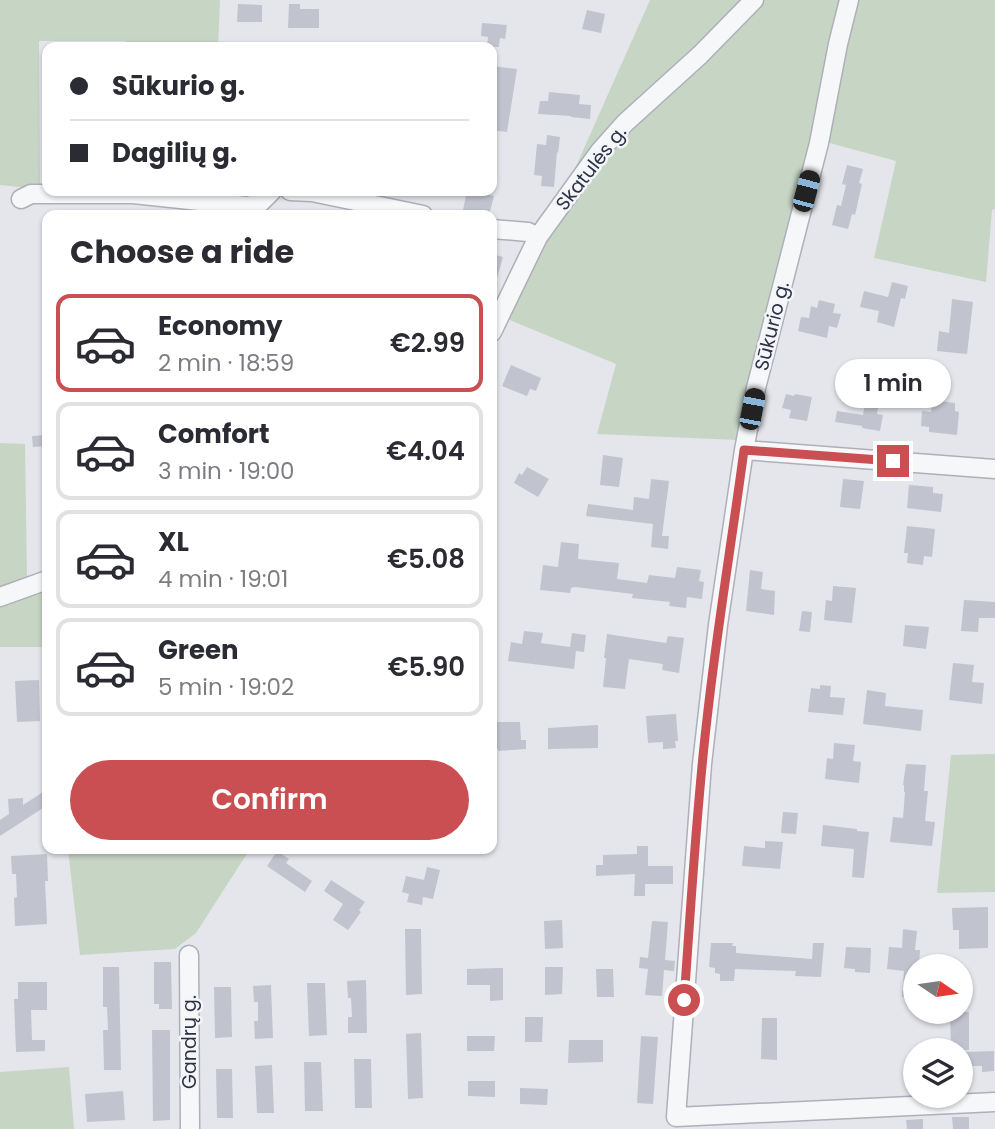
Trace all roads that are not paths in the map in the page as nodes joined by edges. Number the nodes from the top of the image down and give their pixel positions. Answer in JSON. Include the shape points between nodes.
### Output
{"nodes":[{"id":1,"x":754,"y":0,"type":"edge"},
{"id":2,"x":849,"y":0,"type":"edge"},
{"id":3,"x":42,"y":194,"type":"edge"},
{"id":4,"x":152,"y":196,"type":"edge"},
{"id":5,"x":267,"y":196,"type":"edge"},
{"id":6,"x":331,"y":196,"type":"edge"},
{"id":7,"x":21,"y":199,"type":"dead end"},
{"id":8,"x":399,"y":210,"type":"edge"},
{"id":9,"x":497,"y":229,"type":"edge"},
{"id":10,"x":538,"y":237,"type":"junction"},
{"id":11,"x":497,"y":322,"type":"edge"},
{"id":12,"x":744,"y":450,"type":"junction"},
{"id":13,"x":995,"y":469,"type":"edge"},
{"id":14,"x":42,"y":582,"type":"edge"},
{"id":15,"x":0,"y":597,"type":"edge"},
{"id":16,"x":188,"y":955,"type":"dead end"},
{"id":17,"x":995,"y":1101,"type":"edge"},
{"id":18,"x":670,"y":1123,"type":"edge"},
{"id":19,"x":190,"y":1129,"type":"edge"}],
"edges":[{"from":1,"to":10,"type":"street","name":"Skatulės g.","via":[[600,151]]},
{"from":2,"to":12,"type":"street","name":"Sūkurio g."},
{"from":3,"to":7,"type":"street"},
{"from":4,"to":5,"type":"street","via":[[247,206]]},
{"from":6,"to":8,"type":"street"},
{"from":9,"to":10,"type":"street"},
{"from":10,"to":11,"type":"street","name":"Skatulės g."},
{"from":12,"to":13,"type":"street"},
{"from":12,"to":18,"type":"street","name":"Sūkurio g.","via":[[702,764]]},
{"from":14,"to":15,"type":"street"},
{"from":16,"to":19,"type":"street","name":"Gandrų g."},
{"from":17,"to":18,"type":"street"}]}
